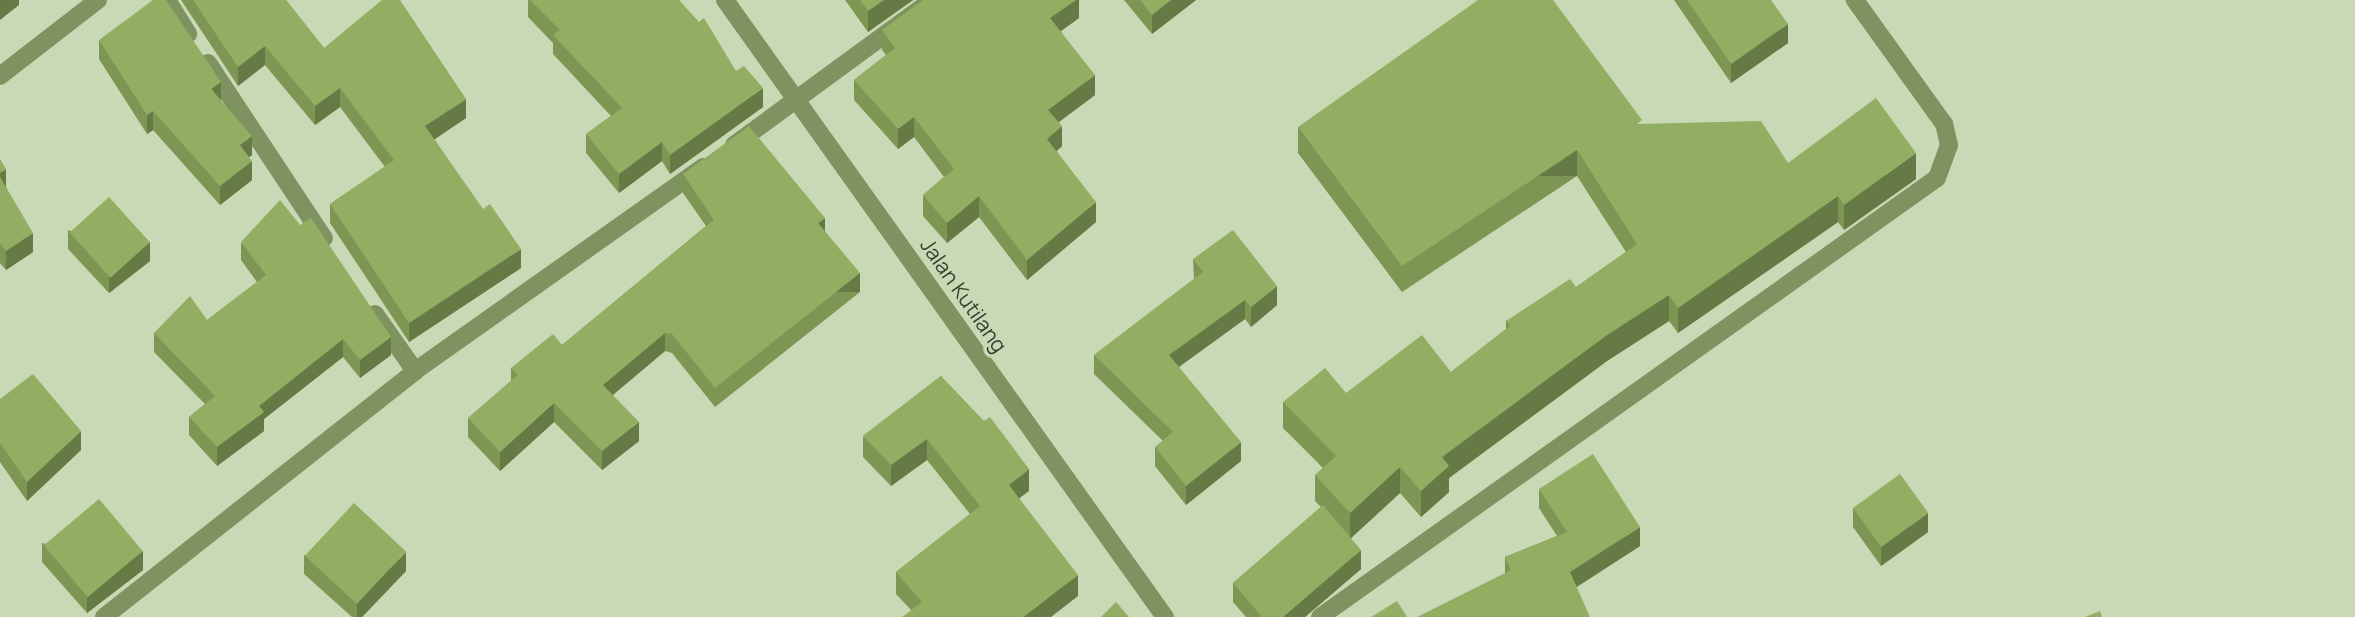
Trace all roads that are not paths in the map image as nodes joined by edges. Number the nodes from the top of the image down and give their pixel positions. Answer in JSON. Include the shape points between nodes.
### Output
{"nodes":[{"id":1,"x":98,"y":0,"type":"edge"},
{"id":2,"x":167,"y":0,"type":"edge"},
{"id":3,"x":725,"y":0,"type":"edge"},
{"id":4,"x":932,"y":0,"type":"edge"},
{"id":5,"x":1855,"y":0,"type":"edge"},
{"id":6,"x":0,"y":76,"type":"edge"},
{"id":7,"x":798,"y":100,"type":"junction"},
{"id":8,"x":334,"y":252,"type":"edge"},
{"id":9,"x":364,"y":297,"type":"edge"},
{"id":10,"x":415,"y":371,"type":"junction"},
{"id":11,"x":104,"y":617,"type":"edge"},
{"id":12,"x":1165,"y":617,"type":"edge"},
{"id":13,"x":1320,"y":617,"type":"edge"}],
"edges":[{"from":1,"to":6,"type":"street"},
{"from":2,"to":8,"type":"street"},
{"from":3,"to":7,"type":"street","name":"Jalan Kutilang"},
{"from":4,"to":7,"type":"street"},
{"from":5,"to":13,"type":"street","via":[[1944,124],[1949,145],[1937,178]]},
{"from":7,"to":10,"type":"street"},
{"from":7,"to":12,"type":"street","name":"Jalan Kutilang"},
{"from":9,"to":10,"type":"street"},
{"from":10,"to":11,"type":"street"}]}
